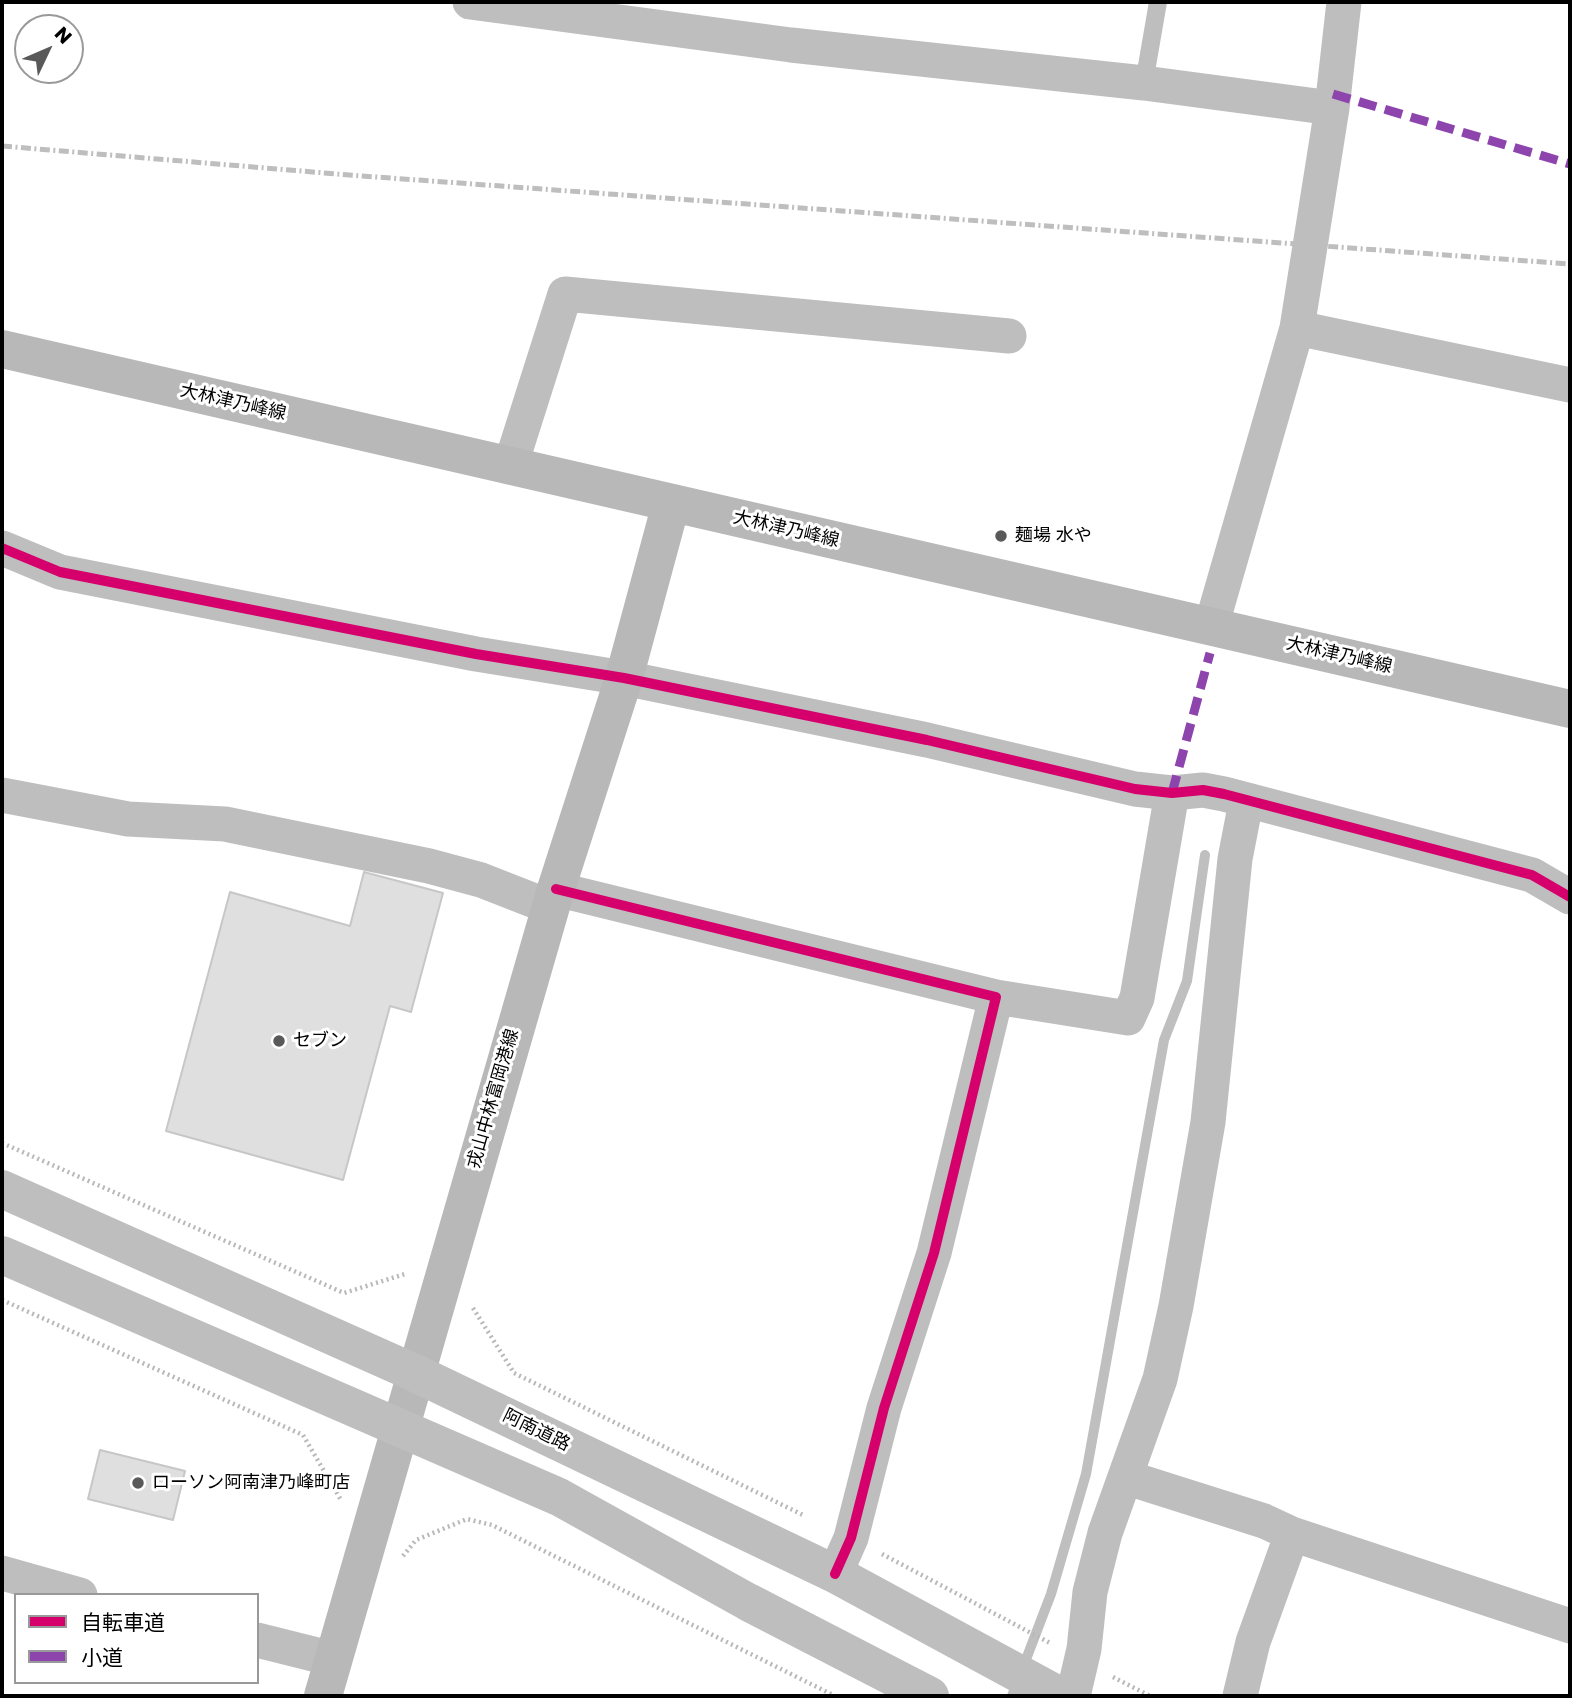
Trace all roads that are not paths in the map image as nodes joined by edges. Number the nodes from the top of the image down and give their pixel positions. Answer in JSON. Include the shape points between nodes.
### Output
{"nodes":[{"id":1,"x":470,"y":2,"type":"edge"},
{"id":2,"x":1158,"y":2,"type":"edge"},
{"id":3,"x":1344,"y":2,"type":"edge"},
{"id":4,"x":535,"y":6,"type":"edge"},
{"id":5,"x":1144,"y":83,"type":"junction"},
{"id":6,"x":1332,"y":108,"type":"junction"},
{"id":7,"x":1297,"y":328,"type":"junction"},
{"id":8,"x":1009,"y":336,"type":"dead end"},
{"id":9,"x":2,"y":349,"type":"edge"},
{"id":10,"x":1570,"y":385,"type":"edge"},
{"id":11,"x":510,"y":467,"type":"junction"},
{"id":12,"x":671,"y":504,"type":"junction"},
{"id":13,"x":2,"y":548,"type":"edge"},
{"id":14,"x":1211,"y":627,"type":"junction"},
{"id":15,"x":624,"y":678,"type":"junction"},
{"id":16,"x":1570,"y":709,"type":"edge"},
{"id":17,"x":1172,"y":793,"type":"junction"},
{"id":18,"x":2,"y":794,"type":"edge"},
{"id":19,"x":1246,"y":802,"type":"junction"},
{"id":20,"x":1570,"y":897,"type":"edge"},
{"id":21,"x":553,"y":898,"type":"junction"},
{"id":22,"x":996,"y":997,"type":"junction"},
{"id":23,"x":2,"y":1189,"type":"edge"},
{"id":24,"x":2,"y":1255,"type":"edge"},
{"id":25,"x":415,"y":1373,"type":"junction"},
{"id":26,"x":401,"y":1429,"type":"junction"},
{"id":27,"x":1125,"y":1477,"type":"junction"},
{"id":28,"x":1293,"y":1534,"type":"junction"},
{"id":29,"x":2,"y":1573,"type":"edge"},
{"id":30,"x":835,"y":1574,"type":"junction"},
{"id":31,"x":73,"y":1593,"type":"edge"},
{"id":32,"x":1570,"y":1626,"type":"edge"},
{"id":33,"x":259,"y":1640,"type":"edge"},
{"id":34,"x":333,"y":1659,"type":"junction"},
{"id":35,"x":323,"y":1696,"type":"edge"},
{"id":36,"x":930,"y":1696,"type":"edge"},
{"id":37,"x":1064,"y":1696,"type":"edge"},
{"id":38,"x":1240,"y":1696,"type":"edge"}],
"edges":[{"from":1,"to":4,"type":"street"},
{"from":2,"to":5,"type":"lane"},
{"from":3,"to":6,"type":"street"},
{"from":4,"to":5,"type":"street","via":[[791,45]]},
{"from":5,"to":6,"type":"street"},
{"from":6,"to":7,"type":"street"},
{"from":7,"to":10,"type":"street"},
{"from":7,"to":14,"type":"street"},
{"from":8,"to":11,"type":"street","via":[[565,294]]},
{"from":9,"to":11,"type":"main road","name":"大林津乃峰線"},
{"from":11,"to":12,"type":"main road","name":"大林津乃峰線"},
{"from":12,"to":14,"type":"main road","name":"大林津乃峰線"},
{"from":12,"to":15,"type":"main road","name":"戎山中林富岡港線"},
{"from":13,"to":15,"type":"street","via":[[60,572],[476,654]]},
{"from":14,"to":16,"type":"main road","name":"大林津乃峰線"},
{"from":15,"to":17,"type":"street","via":[[927,740],[1135,789]]},
{"from":15,"to":21,"type":"main road","name":"戎山中林富岡港線"},
{"from":17,"to":19,"type":"street","via":[[1203,790]]},
{"from":17,"to":22,"type":"street","via":[[1137,998],[1128,1018]]},
{"from":18,"to":21,"type":"street","via":[[128,820],[225,824]]},
{"from":19,"to":20,"type":"street","via":[[1532,875]]},
{"from":19,"to":27,"type":"street","via":[[1235,859],[1208,1122],[1176,1306],[1160,1379]]},
{"from":21,"to":22,"type":"street"},
{"from":21,"to":25,"type":"main road","name":"戎山中林富岡港線"},
{"from":22,"to":30,"type":"street","via":[[934,1253],[884,1408],[851,1538]]},
{"from":23,"to":25,"type":"highway","name":"阿南道路"},
{"from":24,"to":26,"type":"highway"},
{"from":25,"to":26,"type":"main road","name":"戎山中林富岡港線"},
{"from":25,"to":30,"type":"highway","name":"阿南道路"},
{"from":26,"to":34,"type":"main road","name":"戎山中林富岡港線"},
{"from":26,"to":36,"type":"highway","via":[[559,1497]]},
{"from":27,"to":28,"type":"street"},
{"from":27,"to":37,"type":"street","via":[[1090,1592],[1084,1649]]},
{"from":28,"to":32,"type":"street"},
{"from":28,"to":38,"type":"street","via":[[1253,1642]]},
{"from":29,"to":31,"type":"street"},
{"from":30,"to":37,"type":"highway","name":"阿南道路"},
{"from":33,"to":34,"type":"street"},
{"from":34,"to":35,"type":"main road","name":"戎山中林富岡港線"}]}
